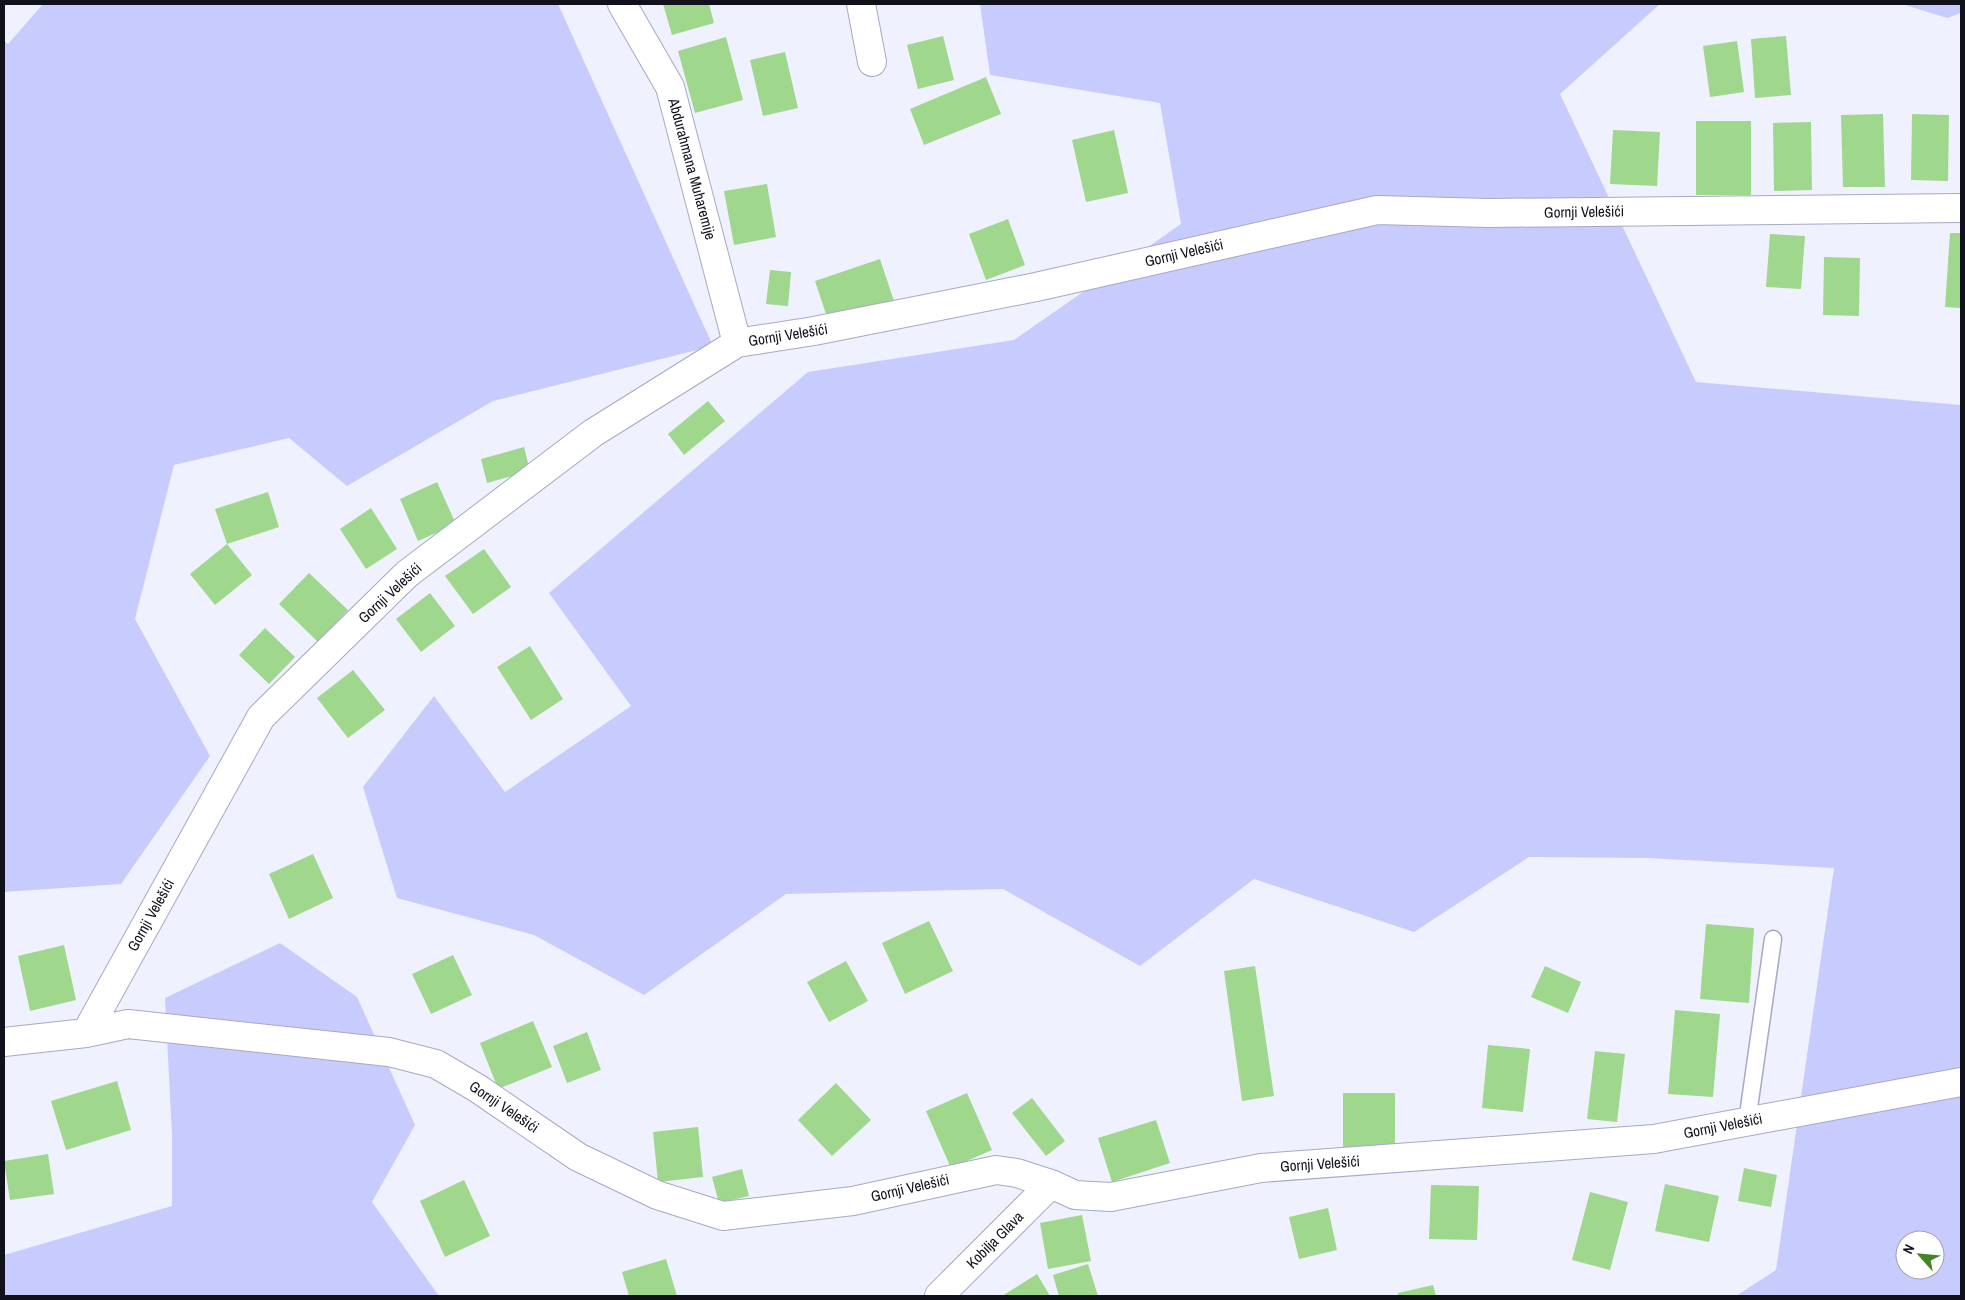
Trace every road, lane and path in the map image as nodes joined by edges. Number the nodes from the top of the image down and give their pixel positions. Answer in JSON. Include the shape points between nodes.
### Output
{"nodes":[{"id":1,"x":622,"y":4,"type":"edge"},
{"id":2,"x":861,"y":4,"type":"edge"},
{"id":3,"x":872,"y":62,"type":"dead end"},
{"id":4,"x":1961,"y":208,"type":"edge"},
{"id":5,"x":737,"y":343,"type":"junction"},
{"id":6,"x":1773,"y":939,"type":"dead end"},
{"id":7,"x":86,"y":1033,"type":"junction"},
{"id":8,"x":4,"y":1042,"type":"edge"},
{"id":9,"x":1961,"y":1082,"type":"edge"},
{"id":10,"x":1748,"y":1122,"type":"junction"},
{"id":11,"x":1051,"y":1184,"type":"junction"},
{"id":12,"x":939,"y":1296,"type":"edge"}],
"edges":[{"from":1,"to":5,"type":"street","name":"Abdurahmana Muharemije","via":[[670,87]]},
{"from":2,"to":3,"type":"street"},
{"from":4,"to":5,"type":"street","name":"Gornji Velešići","via":[[1377,210],[1036,286],[814,331]]},
{"from":5,"to":7,"type":"street","name":"Gornji Velešići","via":[[592,433],[407,574],[261,717]]},
{"from":6,"to":10,"type":"lane"},
{"from":7,"to":8,"type":"street"},
{"from":7,"to":11,"type":"street","name":"Gornji Velešići","via":[[128,1024],[389,1052],[436,1064],[578,1157],[656,1195],[723,1216],[853,1201],[996,1170]]},
{"from":9,"to":10,"type":"street","name":"Gornji Velešići"},
{"from":10,"to":11,"type":"street","name":"Gornji Velešići","via":[[1654,1139],[1261,1168],[1111,1197],[1075,1195]]},
{"from":11,"to":12,"type":"street","name":"Kobilja Glava"}]}
